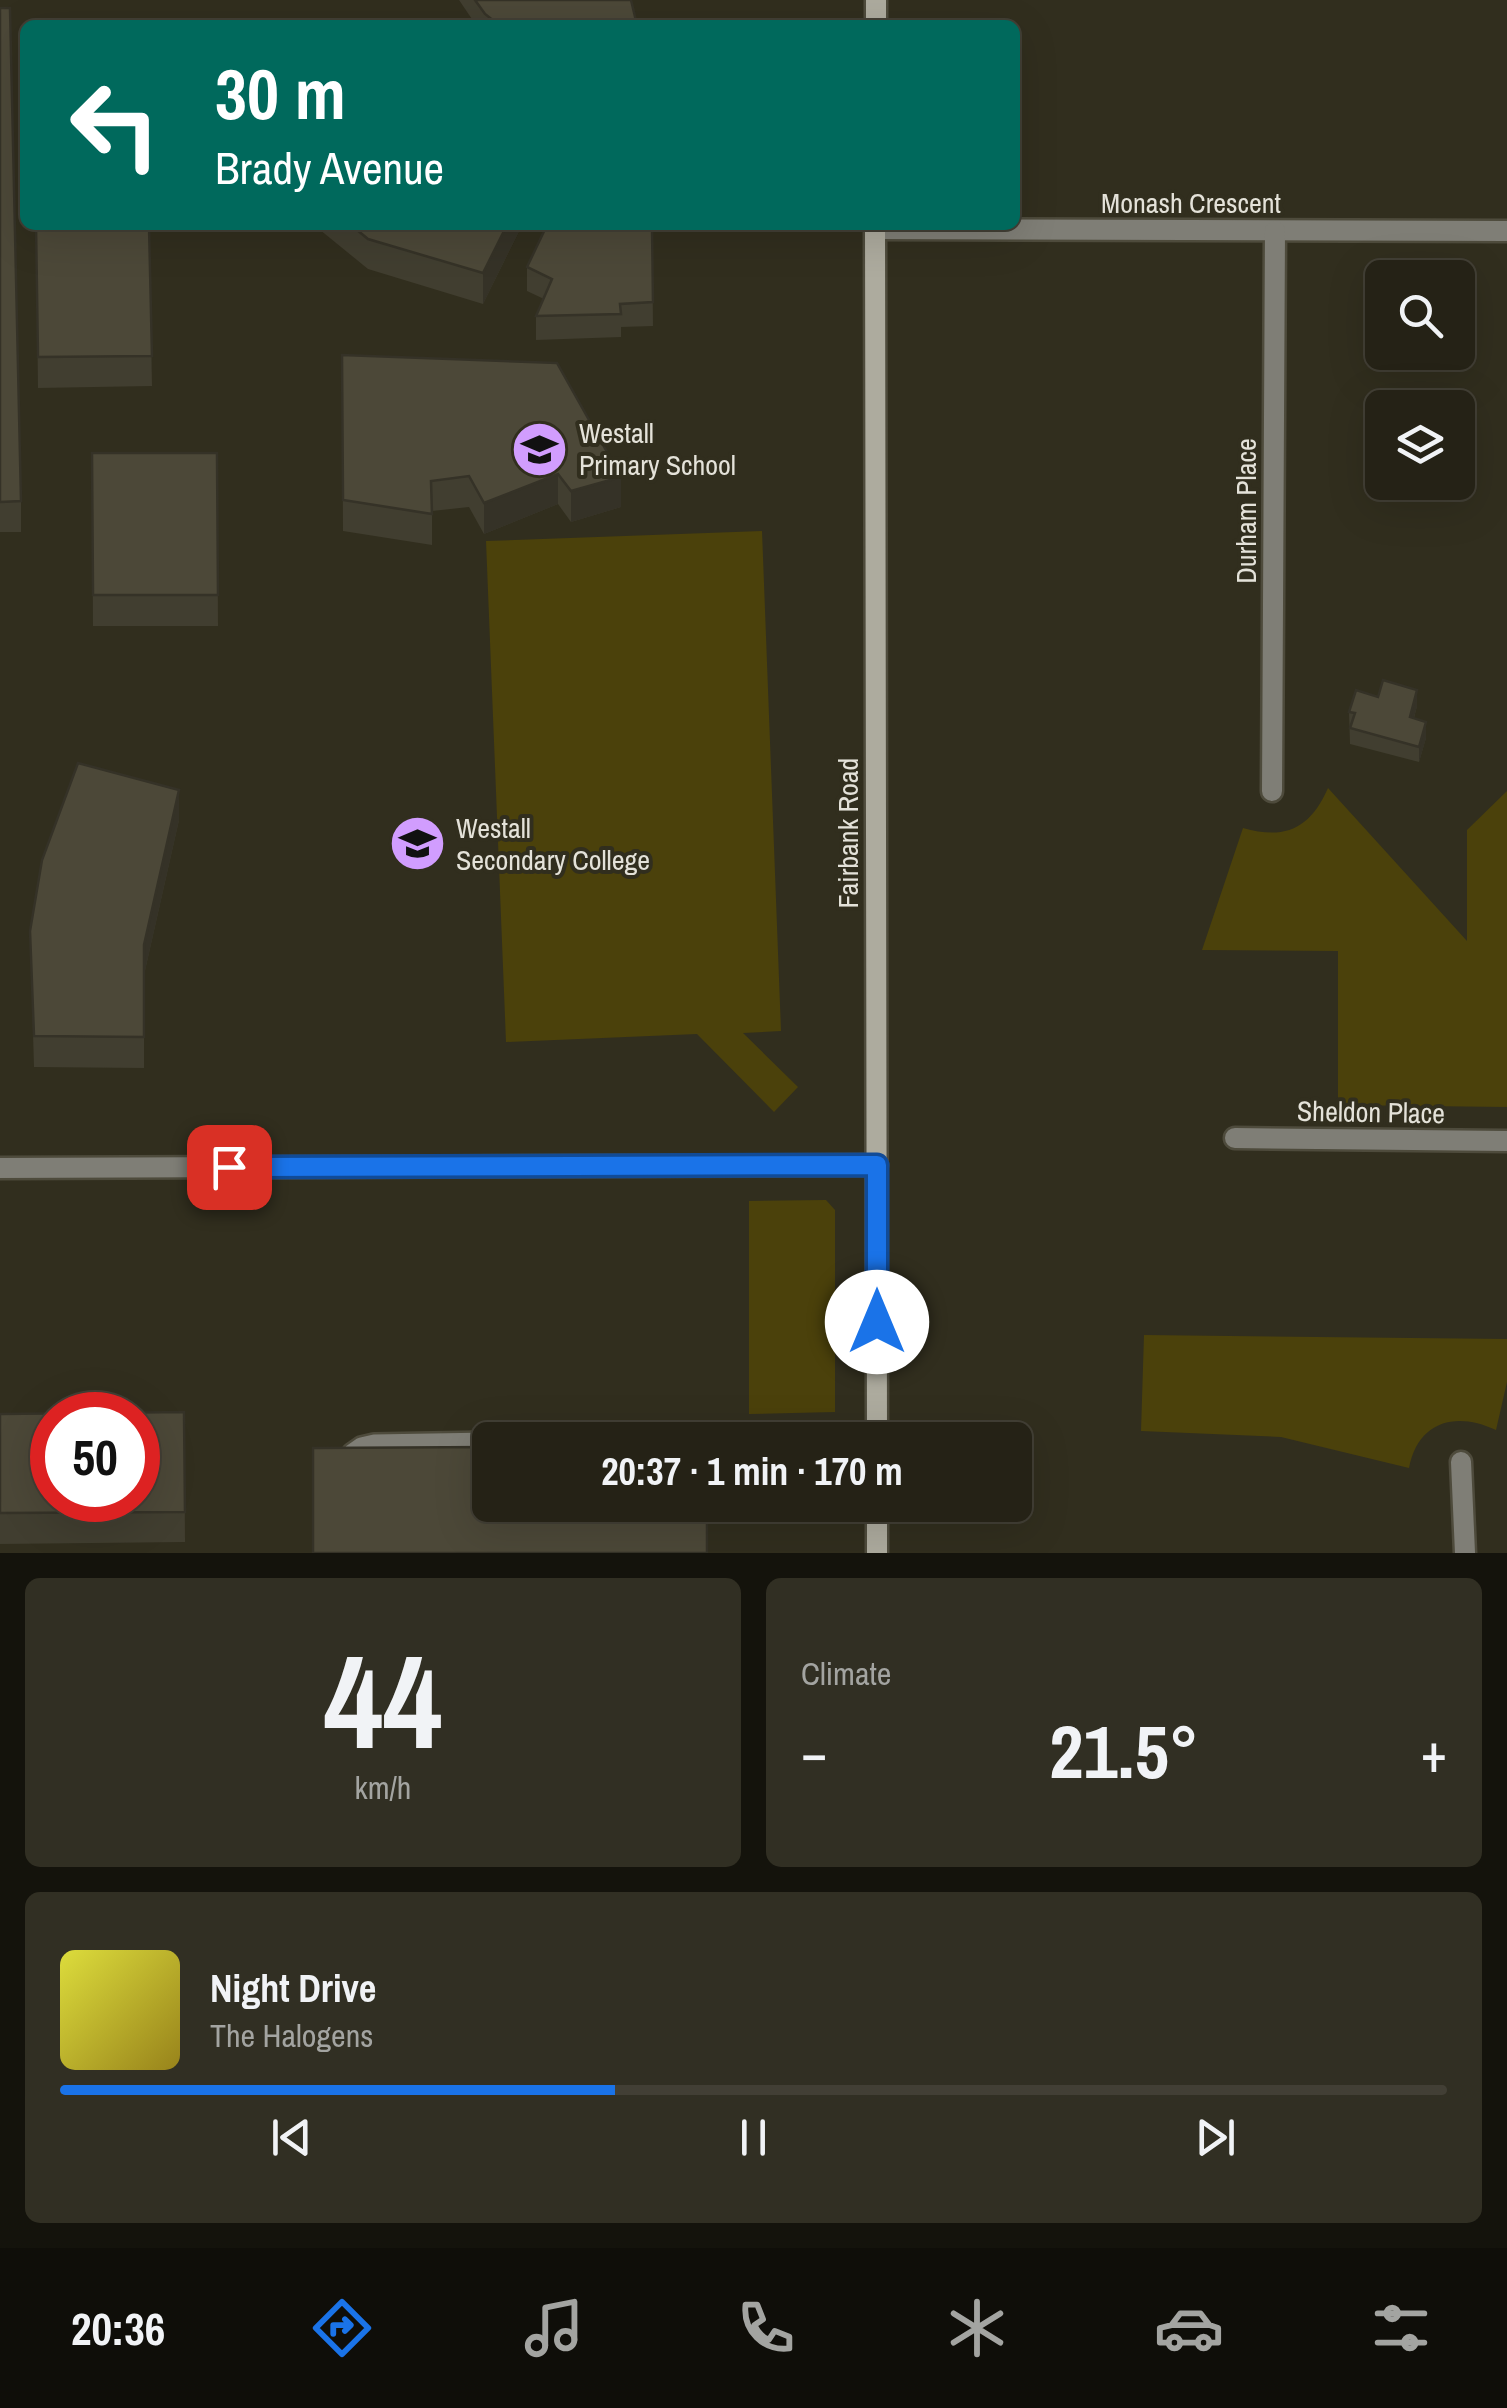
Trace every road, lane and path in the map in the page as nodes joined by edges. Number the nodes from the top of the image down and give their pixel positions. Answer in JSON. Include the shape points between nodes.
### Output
{"nodes":[{"id":1,"x":1020,"y":229,"type":"edge"},
{"id":2,"x":875,"y":230,"type":"edge"},
{"id":3,"x":1507,"y":230,"type":"edge"},
{"id":4,"x":1275,"y":232,"type":"junction"},
{"id":5,"x":1272,"y":791,"type":"dead end"},
{"id":6,"x":1235,"y":1138,"type":"dead end"},
{"id":7,"x":1507,"y":1140,"type":"edge"},
{"id":8,"x":877,"y":1165,"type":"junction"},
{"id":9,"x":0,"y":1168,"type":"edge"},
{"id":10,"x":877,"y":1422,"type":"edge"},
{"id":11,"x":472,"y":1441,"type":"edge"},
{"id":12,"x":1462,"y":1462,"type":"dead end"},
{"id":13,"x":349,"y":1471,"type":"edge"},
{"id":14,"x":877,"y":1522,"type":"edge"},
{"id":15,"x":876,"y":1553,"type":"edge"},
{"id":16,"x":1465,"y":1553,"type":"edge"}],
"edges":[{"from":1,"to":4,"type":"street","name":"Monash Crescent"},
{"from":2,"to":8,"type":"main road","name":"Fairbank Road"},
{"from":3,"to":4,"type":"street","name":"Monash Crescent"},
{"from":4,"to":5,"type":"street","name":"Durham Place"},
{"from":6,"to":7,"type":"street","name":"Sheldon Place"},
{"from":8,"to":9,"type":"street"},
{"from":8,"to":10,"type":"main road","name":"Fairbank Road"},
{"from":11,"to":13,"type":"lane","via":[[361,1444],[351,1452]]},
{"from":12,"to":16,"type":"street"},
{"from":14,"to":15,"type":"main road"}]}
